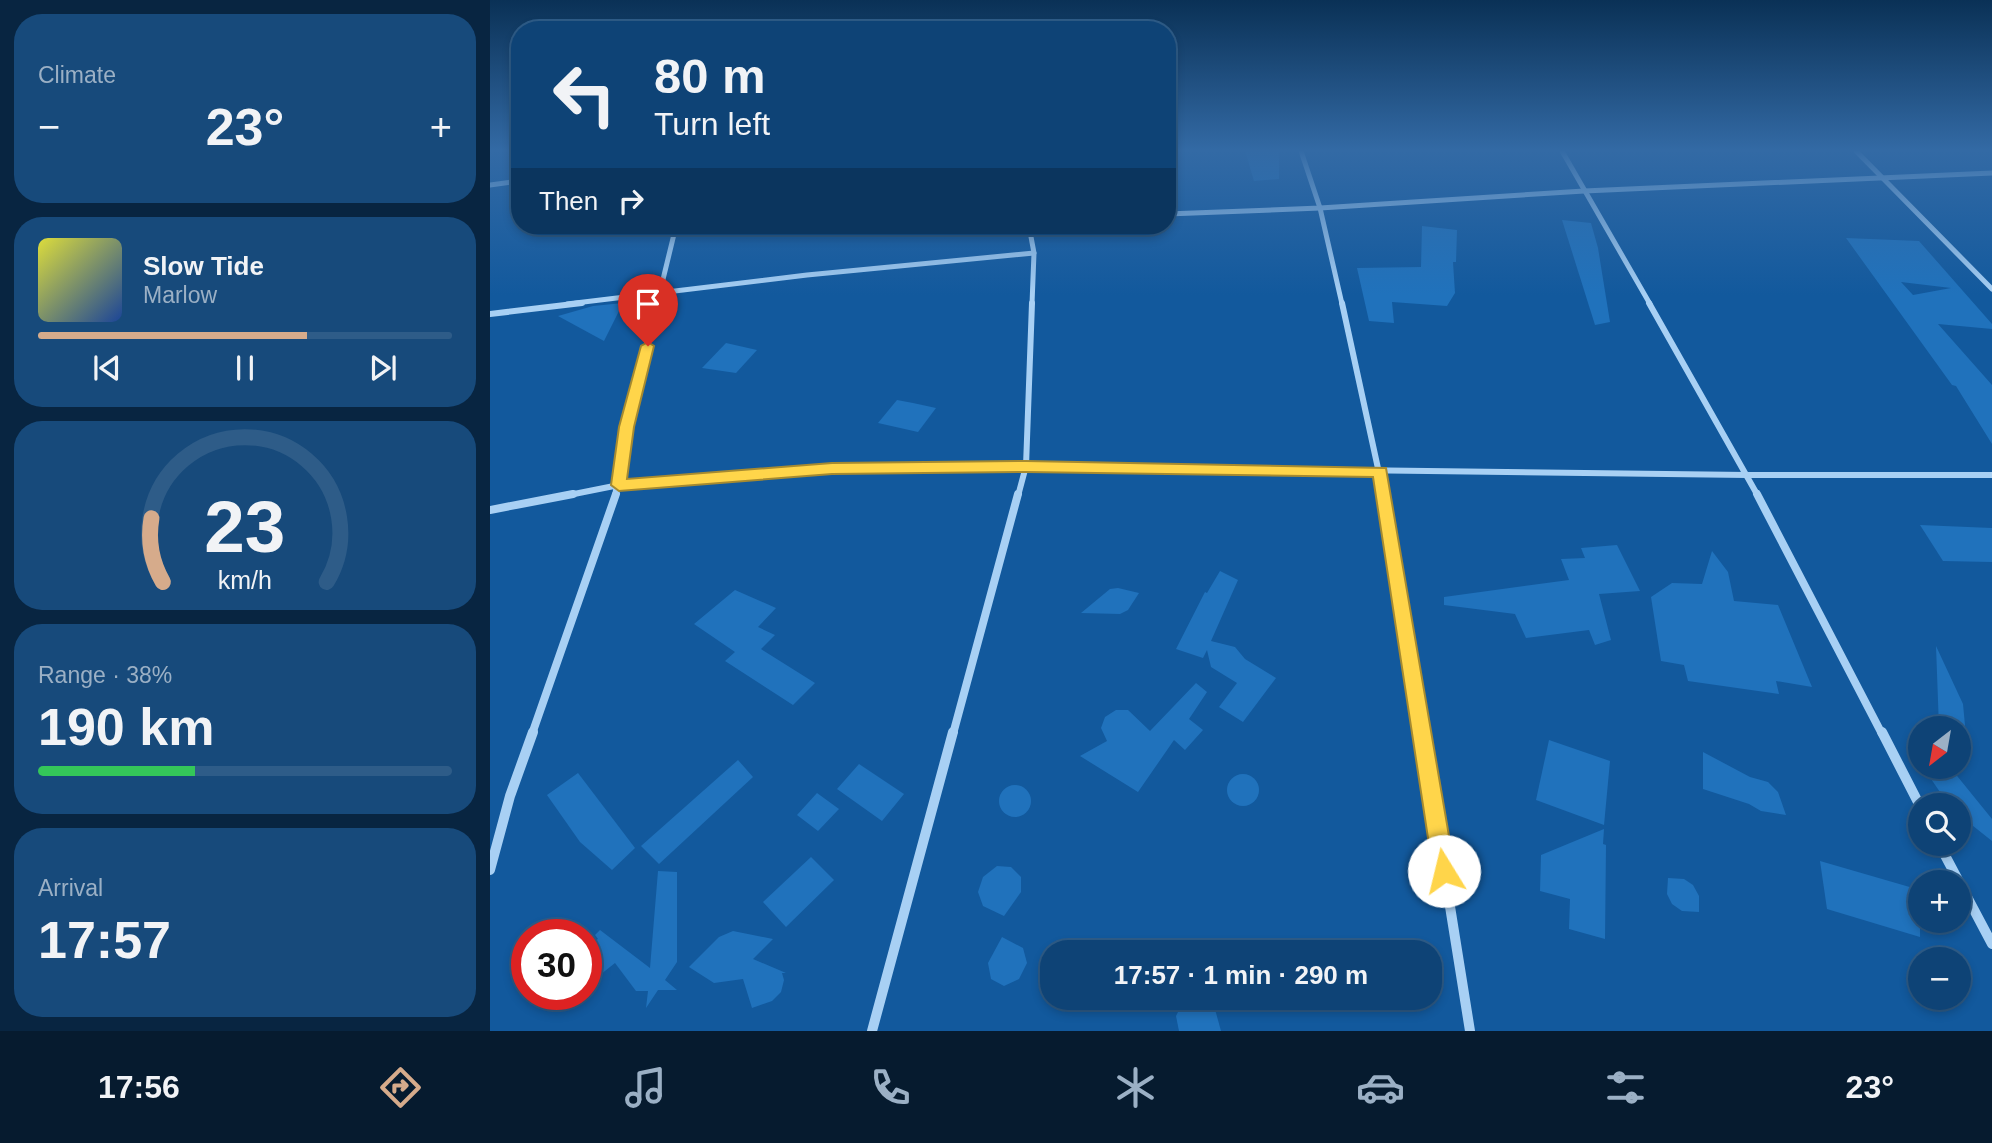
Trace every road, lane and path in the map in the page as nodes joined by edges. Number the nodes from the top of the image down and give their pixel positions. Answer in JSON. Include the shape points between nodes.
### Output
{"nodes":[{"id":1,"x":1317,"y":199,"type":"edge"},
{"id":2,"x":1458,"y":199,"type":"edge"},
{"id":3,"x":1589,"y":199,"type":"edge"},
{"id":4,"x":1903,"y":199,"type":"edge"},
{"id":5,"x":1320,"y":208,"type":"junction"},
{"id":6,"x":1176,"y":214,"type":"edge"},
{"id":7,"x":674,"y":235,"type":"edge"},
{"id":8,"x":1031,"y":235,"type":"edge"},
{"id":9,"x":1034,"y":253,"type":"junction"},
{"id":10,"x":1992,"y":289,"type":"edge"},
{"id":11,"x":662,"y":292,"type":"junction"},
{"id":12,"x":490,"y":314,"type":"edge"},
{"id":13,"x":1026,"y":466,"type":"junction"},
{"id":14,"x":1380,"y":472,"type":"junction"},
{"id":15,"x":1747,"y":475,"type":"junction"},
{"id":16,"x":1992,"y":475,"type":"edge"},
{"id":17,"x":619,"y":485,"type":"junction"},
{"id":18,"x":490,"y":510,"type":"edge"},
{"id":19,"x":1913,"y":793,"type":"edge"},
{"id":20,"x":1945,"y":856,"type":"edge"},
{"id":21,"x":490,"y":870,"type":"edge"},
{"id":22,"x":1992,"y":944,"type":"edge"},
{"id":23,"x":872,"y":1031,"type":"edge"},
{"id":24,"x":1470,"y":1031,"type":"edge"}],
"edges":[{"from":1,"to":5,"type":"street"},
{"from":2,"to":5,"type":"street"},
{"from":3,"to":15,"type":"street"},
{"from":4,"to":10,"type":"street"},
{"from":5,"to":6,"type":"street"},
{"from":5,"to":14,"type":"street"},
{"from":7,"to":11,"type":"street"},
{"from":8,"to":9,"type":"street"},
{"from":9,"to":11,"type":"street"},
{"from":9,"to":13,"type":"street"},
{"from":11,"to":12,"type":"street"},
{"from":11,"to":17,"type":"street","via":[[626,427]]},
{"from":13,"to":14,"type":"street"},
{"from":13,"to":17,"type":"street","via":[[832,468]]},
{"from":13,"to":23,"type":"street"},
{"from":14,"to":15,"type":"street"},
{"from":14,"to":24,"type":"street"},
{"from":15,"to":16,"type":"street"},
{"from":15,"to":19,"type":"street"},
{"from":17,"to":18,"type":"street"},
{"from":17,"to":21,"type":"street","via":[[510,796]]},
{"from":20,"to":22,"type":"street"}]}
